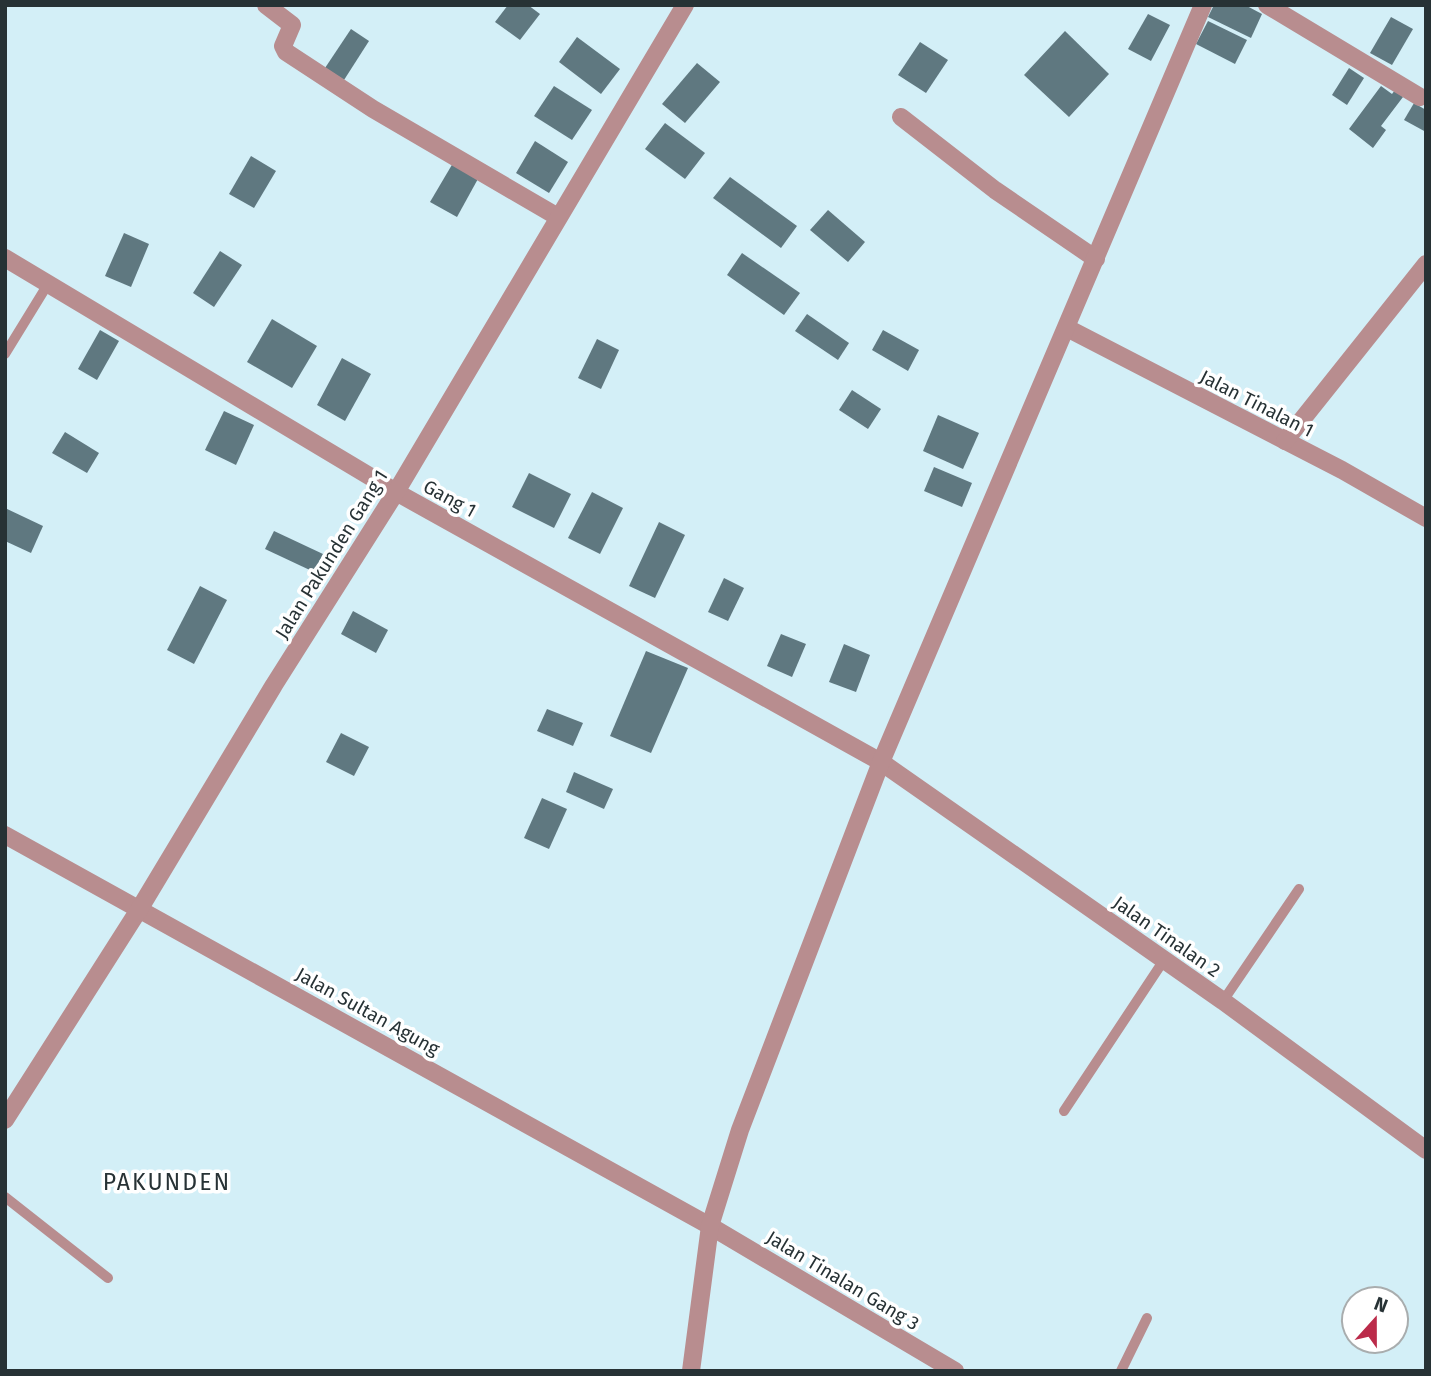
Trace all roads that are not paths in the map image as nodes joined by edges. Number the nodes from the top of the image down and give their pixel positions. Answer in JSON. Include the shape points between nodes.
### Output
{"nodes":[{"id":1,"x":266,"y":5,"type":"edge"},
{"id":2,"x":685,"y":5,"type":"edge"},
{"id":3,"x":1203,"y":5,"type":"edge"},
{"id":4,"x":1267,"y":5,"type":"edge"},
{"id":5,"x":1420,"y":97,"type":"dead end"},
{"id":6,"x":901,"y":117,"type":"dead end"},
{"id":7,"x":558,"y":217,"type":"junction"},
{"id":8,"x":5,"y":258,"type":"edge"},
{"id":9,"x":1096,"y":259,"type":"junction"},
{"id":10,"x":1426,"y":264,"type":"edge"},
{"id":11,"x":48,"y":284,"type":"junction"},
{"id":12,"x":1067,"y":328,"type":"junction"},
{"id":13,"x":5,"y":354,"type":"edge"},
{"id":14,"x":1285,"y":441,"type":"junction"},
{"id":15,"x":396,"y":492,"type":"junction"},
{"id":16,"x":1426,"y":517,"type":"edge"},
{"id":17,"x":881,"y":762,"type":"junction"},
{"id":18,"x":5,"y":835,"type":"edge"},
{"id":19,"x":1299,"y":889,"type":"dead end"},
{"id":20,"x":141,"y":908,"type":"junction"},
{"id":21,"x":1164,"y":960,"type":"junction"},
{"id":22,"x":1223,"y":1001,"type":"junction"},
{"id":23,"x":1064,"y":1111,"type":"dead end"},
{"id":24,"x":5,"y":1120,"type":"edge"},
{"id":25,"x":1426,"y":1150,"type":"edge"},
{"id":26,"x":5,"y":1197,"type":"edge"},
{"id":27,"x":710,"y":1226,"type":"junction"},
{"id":28,"x":108,"y":1278,"type":"dead end"},
{"id":29,"x":1147,"y":1318,"type":"dead end"},
{"id":30,"x":691,"y":1371,"type":"edge"},
{"id":31,"x":955,"y":1371,"type":"edge"},
{"id":32,"x":1121,"y":1371,"type":"edge"}],
"edges":[{"from":1,"to":7,"type":"street","via":[[292,25],[286,52],[373,109]]},
{"from":2,"to":7,"type":"street","name":"Jalan Pakunden Gang 1"},
{"from":3,"to":9,"type":"street"},
{"from":4,"to":5,"type":"street"},
{"from":6,"to":9,"type":"street","via":[[995,190]]},
{"from":7,"to":15,"type":"street","name":"Jalan Pakunden Gang 1"},
{"from":8,"to":11,"type":"street","name":"Gang 1"},
{"from":9,"to":12,"type":"street"},
{"from":10,"to":14,"type":"street"},
{"from":11,"to":13,"type":"lane"},
{"from":11,"to":15,"type":"street","name":"Gang 1"},
{"from":12,"to":14,"type":"street","name":"Jalan Tinalan 1"},
{"from":12,"to":17,"type":"street"},
{"from":14,"to":16,"type":"street","name":"Jalan Tinalan 1"},
{"from":15,"to":17,"type":"street","name":"Gang 1"},
{"from":15,"to":20,"type":"street","name":"Jalan Pakunden Gang 1"},
{"from":17,"to":21,"type":"street","name":"Jalan Tinalan 2"},
{"from":17,"to":27,"type":"street","via":[[740,1130]]},
{"from":18,"to":20,"type":"street","name":"Jalan Sultan Agung"},
{"from":19,"to":22,"type":"lane"},
{"from":20,"to":24,"type":"street","name":"Jalan Pakunden Gang 1"},
{"from":20,"to":27,"type":"street","name":"Jalan Sultan Agung"},
{"from":21,"to":22,"type":"street","name":"Jalan Tinalan 2"},
{"from":21,"to":23,"type":"lane"},
{"from":22,"to":25,"type":"street","name":"Jalan Tinalan 2"},
{"from":26,"to":28,"type":"lane"},
{"from":27,"to":30,"type":"street"},
{"from":27,"to":31,"type":"street","name":"Jalan Tinalan Gang 3"},
{"from":29,"to":32,"type":"lane"}]}
